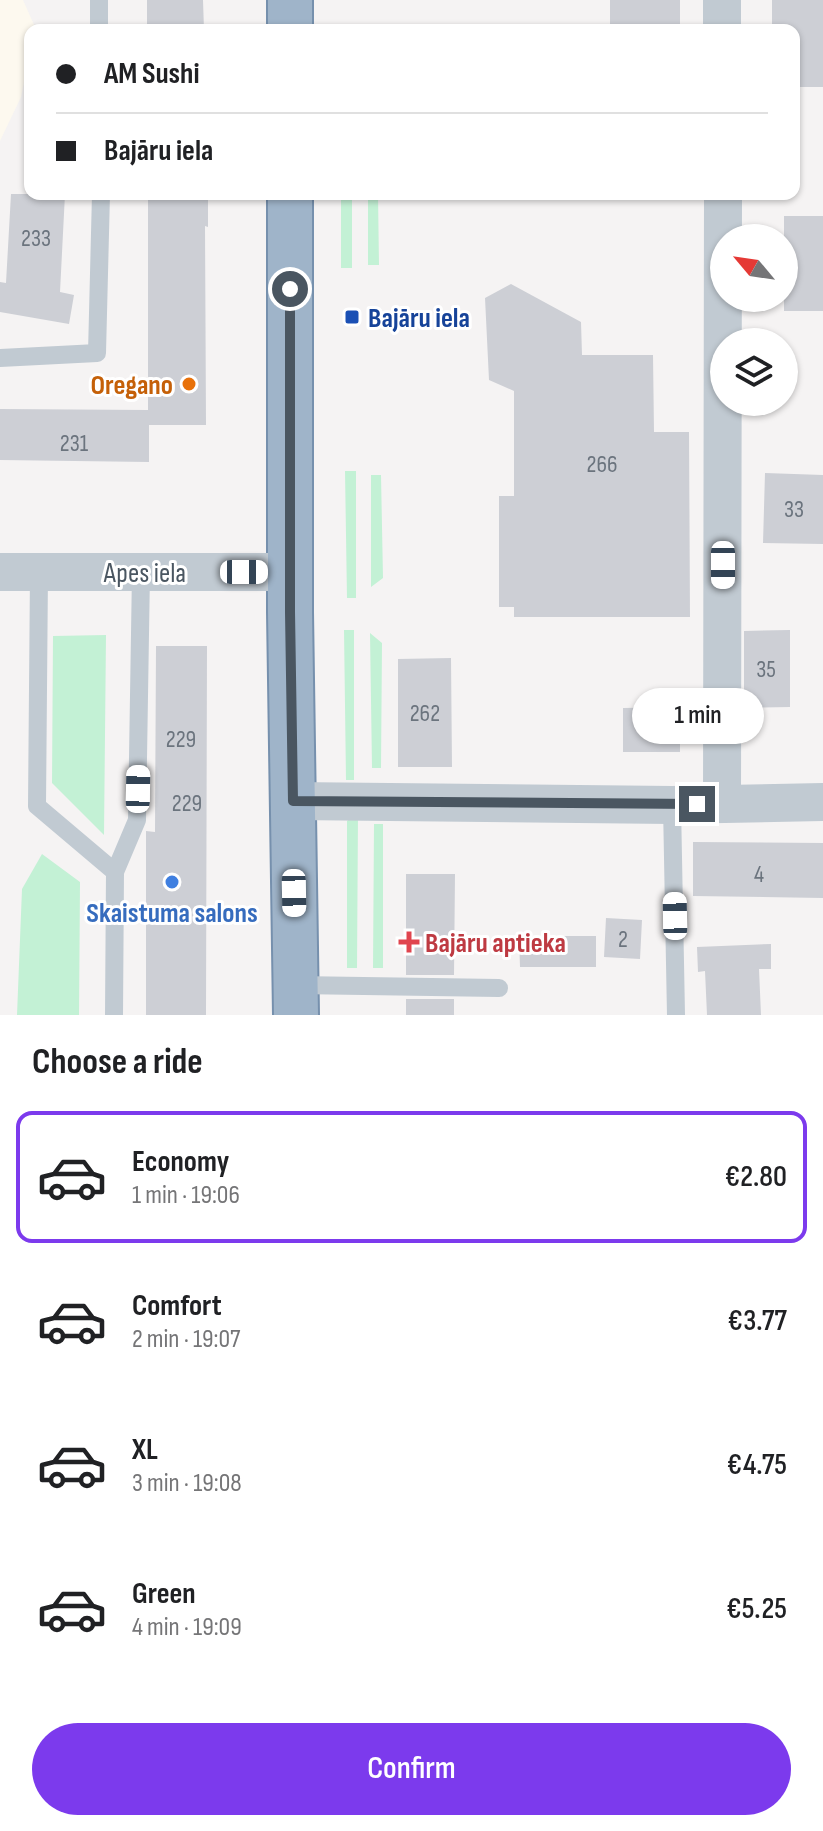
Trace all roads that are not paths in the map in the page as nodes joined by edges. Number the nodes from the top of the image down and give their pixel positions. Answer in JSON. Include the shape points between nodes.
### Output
{"nodes":[{"id":1,"x":99,"y":0,"type":"edge"},
{"id":2,"x":290,"y":0,"type":"edge"},
{"id":3,"x":722,"y":0,"type":"edge"},
{"id":4,"x":99,"y":24,"type":"edge"},
{"id":5,"x":290,"y":24,"type":"edge"},
{"id":6,"x":722,"y":24,"type":"edge"},
{"id":7,"x":101,"y":200,"type":"edge"},
{"id":8,"x":290,"y":200,"type":"edge"},
{"id":9,"x":723,"y":200,"type":"edge"},
{"id":10,"x":0,"y":358,"type":"edge"},
{"id":11,"x":0,"y":572,"type":"edge"},
{"id":12,"x":39,"y":572,"type":"junction"},
{"id":13,"x":141,"y":572,"type":"junction"},
{"id":14,"x":290,"y":572,"type":"junction"},
{"id":15,"x":293,"y":801,"type":"junction"},
{"id":16,"x":823,"y":802,"type":"edge"},
{"id":17,"x":722,"y":804,"type":"junction"},
{"id":18,"x":672,"y":805,"type":"junction"},
{"id":19,"x":115,"y":872,"type":"junction"},
{"id":20,"x":499,"y":988,"type":"dead end"},
{"id":21,"x":296,"y":1000,"type":"edge"},
{"id":22,"x":114,"y":1015,"type":"edge"},
{"id":23,"x":676,"y":1015,"type":"edge"}],
"edges":[{"from":1,"to":4,"type":"lane"},
{"from":2,"to":5,"type":"highway"},
{"from":3,"to":6,"type":"street"},
{"from":7,"to":10,"type":"lane","via":[[97,353]]},
{"from":8,"to":14,"type":"highway"},
{"from":9,"to":17,"type":"street"},
{"from":11,"to":12,"type":"street","name":"Apes iela"},
{"from":12,"to":13,"type":"street","name":"Apes iela"},
{"from":12,"to":19,"type":"lane","via":[[37,806]]},
{"from":13,"to":14,"type":"street","name":"Apes iela"},
{"from":13,"to":19,"type":"lane","via":[[137,820]]},
{"from":14,"to":15,"type":"highway"},
{"from":15,"to":18,"type":"street"},
{"from":15,"to":21,"type":"highway"},
{"from":16,"to":17,"type":"street"},
{"from":17,"to":18,"type":"street"},
{"from":18,"to":23,"type":"lane"},
{"from":19,"to":22,"type":"lane"},
{"from":20,"to":21,"type":"lane"}]}
